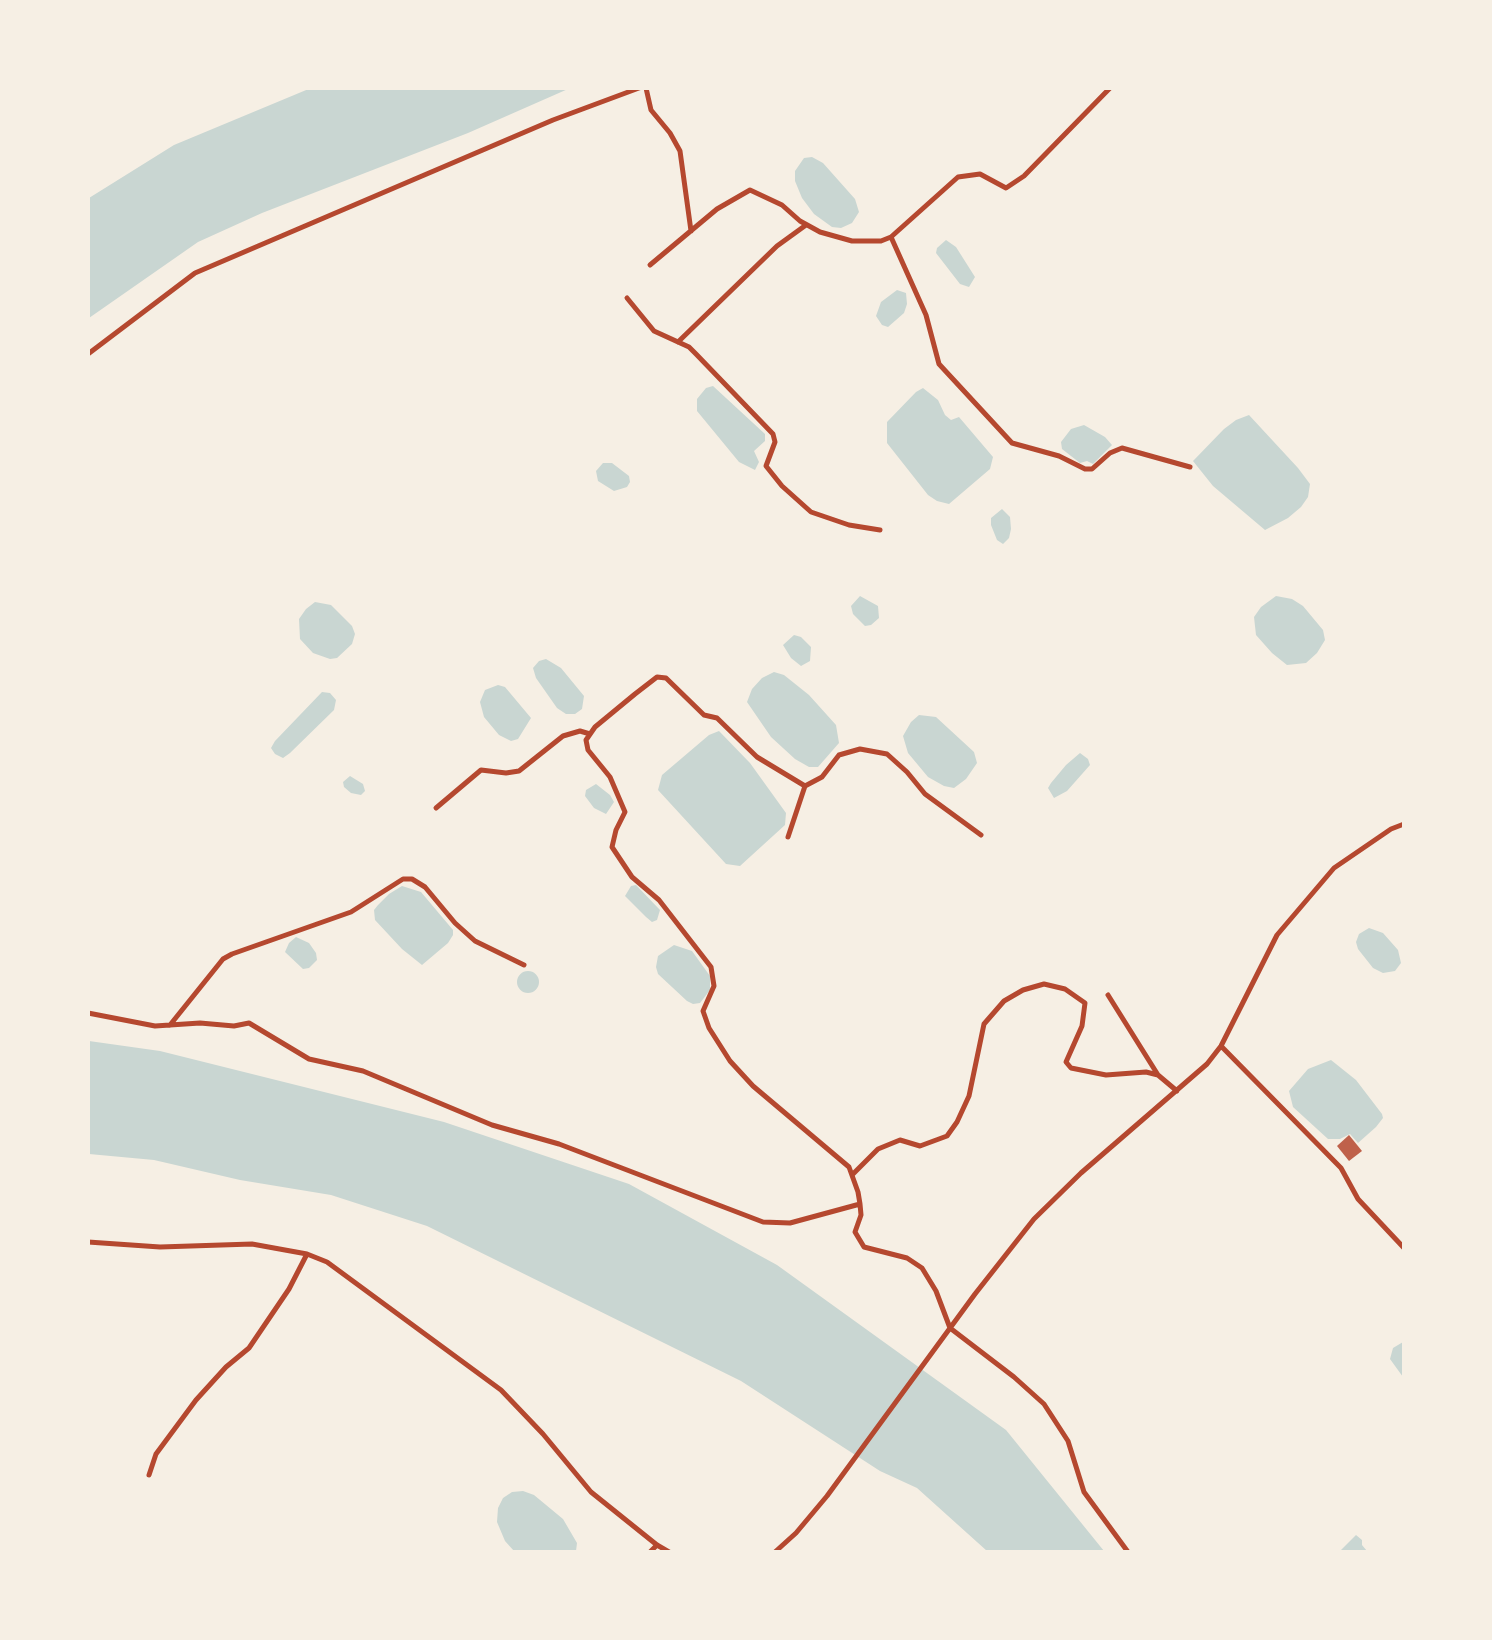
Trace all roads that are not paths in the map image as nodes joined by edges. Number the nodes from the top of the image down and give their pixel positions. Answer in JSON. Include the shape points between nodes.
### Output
{"nodes":[{"id":1,"x":639,"y":88,"type":"edge"},
{"id":2,"x":646,"y":88,"type":"edge"},
{"id":3,"x":1110,"y":88,"type":"edge"},
{"id":4,"x":806,"y":225,"type":"junction"},
{"id":5,"x":691,"y":231,"type":"junction"},
{"id":6,"x":891,"y":237,"type":"junction"},
{"id":7,"x":650,"y":265,"type":"dead end"},
{"id":8,"x":627,"y":298,"type":"dead end"},
{"id":9,"x":678,"y":342,"type":"junction"},
{"id":10,"x":88,"y":354,"type":"edge"},
{"id":11,"x":1190,"y":467,"type":"dead end"},
{"id":12,"x":880,"y":530,"type":"dead end"},
{"id":13,"x":590,"y":734,"type":"junction"},
{"id":14,"x":805,"y":786,"type":"junction"},
{"id":15,"x":436,"y":808,"type":"dead end"},
{"id":16,"x":1404,"y":824,"type":"edge"},
{"id":17,"x":981,"y":835,"type":"dead end"},
{"id":18,"x":788,"y":837,"type":"dead end"},
{"id":19,"x":524,"y":965,"type":"dead end"},
{"id":20,"x":1108,"y":995,"type":"dead end"},
{"id":21,"x":88,"y":1013,"type":"edge"},
{"id":22,"x":170,"y":1025,"type":"junction"},
{"id":23,"x":1221,"y":1046,"type":"junction"},
{"id":24,"x":1158,"y":1075,"type":"junction"},
{"id":25,"x":1176,"y":1091,"type":"junction"},
{"id":26,"x":852,"y":1175,"type":"junction"},
{"id":27,"x":860,"y":1204,"type":"junction"},
{"id":28,"x":88,"y":1242,"type":"edge"},
{"id":29,"x":1404,"y":1248,"type":"edge"},
{"id":30,"x":307,"y":1254,"type":"junction"},
{"id":31,"x":950,"y":1328,"type":"junction"},
{"id":32,"x":149,"y":1475,"type":"dead end"},
{"id":33,"x":657,"y":1545,"type":"junction"},
{"id":34,"x":650,"y":1551,"type":"edge"},
{"id":35,"x":669,"y":1551,"type":"edge"},
{"id":36,"x":775,"y":1551,"type":"edge"},
{"id":37,"x":1128,"y":1551,"type":"edge"}],
"edges":[{"from":1,"to":10,"type":"street","via":[[564,115],[195,273]]},
{"from":2,"to":5,"type":"street","via":[[651,110],[680,151]]},
{"from":3,"to":6,"type":"street","via":[[1024,176],[1006,188],[981,174],[958,177]]},
{"from":4,"to":5,"type":"street","via":[[782,205],[750,190],[717,209]]},
{"from":4,"to":6,"type":"street","via":[[852,241]]},
{"from":4,"to":9,"type":"street","via":[[777,246]]},
{"from":5,"to":7,"type":"street"},
{"from":6,"to":11,"type":"street","via":[[926,315],[939,364],[1012,442],[1092,470],[1122,447]]},
{"from":8,"to":9,"type":"street","via":[[654,331]]},
{"from":9,"to":12,"type":"street","via":[[696,354],[773,434],[775,441],[766,466],[782,486],[812,512],[849,525]]},
{"from":13,"to":14,"type":"street","via":[[657,677],[666,678],[704,715],[717,718],[757,757]]},
{"from":13,"to":15,"type":"street","via":[[580,730],[563,736],[519,771],[481,770]]},
{"from":13,"to":26,"type":"street","via":[[586,740],[588,750],[610,777],[625,812],[612,848],[632,877],[659,900],[711,967],[714,986],[703,1011],[709,1028],[753,1086],[816,1137],[849,1167]]},
{"from":14,"to":17,"type":"street","via":[[822,777],[839,755],[861,749],[887,754],[925,794]]},
{"from":14,"to":18,"type":"street"},
{"from":16,"to":23,"type":"street","via":[[1334,868],[1277,935]]},
{"from":19,"to":22,"type":"street","via":[[475,941],[454,923],[425,887],[412,879],[403,879],[351,912],[223,959]]},
{"from":20,"to":24,"type":"street"},
{"from":21,"to":22,"type":"street","via":[[155,1026]]},
{"from":22,"to":27,"type":"street","via":[[249,1023],[309,1059],[363,1071],[492,1125],[569,1148],[763,1222],[790,1223]]},
{"from":23,"to":25,"type":"street"},
{"from":23,"to":29,"type":"street","via":[[1341,1168],[1358,1199]]},
{"from":24,"to":25,"type":"street"},
{"from":24,"to":26,"type":"street","via":[[1106,1075],[1071,1068],[1066,1062],[1082,1026],[1085,1003],[1065,989],[1044,984],[1023,990],[1004,1001],[984,1024],[969,1095],[947,1136],[920,1146],[900,1140],[878,1149]]},
{"from":25,"to":31,"type":"street","via":[[1081,1173],[1034,1220]]},
{"from":26,"to":27,"type":"street"},
{"from":27,"to":31,"type":"street","via":[[855,1232],[864,1247],[907,1258],[922,1268]]},
{"from":28,"to":30,"type":"street","via":[[160,1247],[252,1244]]},
{"from":30,"to":32,"type":"street","via":[[289,1289],[249,1348],[196,1400],[156,1454]]},
{"from":30,"to":33,"type":"street","via":[[327,1262],[501,1390],[591,1492]]},
{"from":31,"to":36,"type":"street","via":[[796,1533]]},
{"from":31,"to":37,"type":"street","via":[[1044,1404],[1068,1441],[1084,1492]]},
{"from":33,"to":34,"type":"street"},
{"from":33,"to":35,"type":"street"}]}
